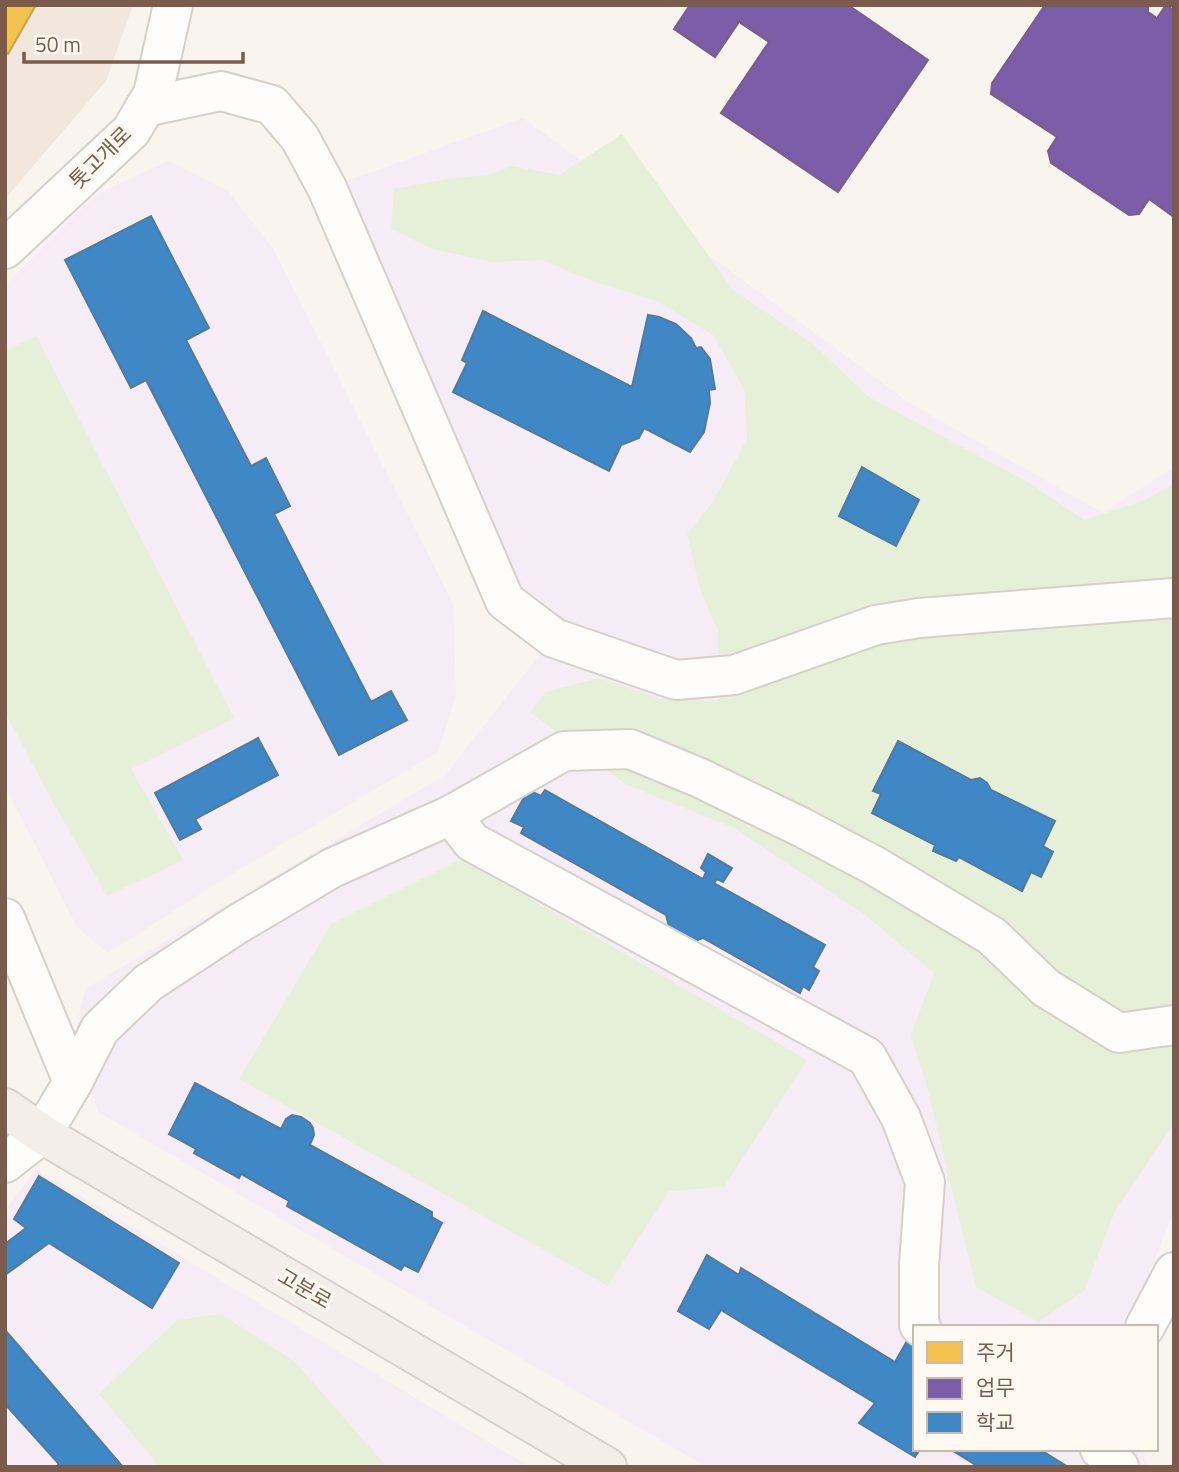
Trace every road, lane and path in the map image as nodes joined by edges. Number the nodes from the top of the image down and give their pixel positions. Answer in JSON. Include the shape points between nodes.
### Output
{"nodes":[{"id":1,"x":173,"y":5,"type":"edge"},
{"id":2,"x":145,"y":107,"type":"junction"},
{"id":3,"x":5,"y":249,"type":"edge"},
{"id":4,"x":1174,"y":598,"type":"edge"},
{"id":5,"x":451,"y":815,"type":"junction"},
{"id":6,"x":5,"y":918,"type":"edge"},
{"id":7,"x":1174,"y":1025,"type":"edge"},
{"id":8,"x":73,"y":1083,"type":"junction"},
{"id":9,"x":5,"y":1108,"type":"edge"},
{"id":10,"x":42,"y":1133,"type":"junction"},
{"id":11,"x":5,"y":1163,"type":"edge"},
{"id":12,"x":1174,"y":1272,"type":"edge"},
{"id":13,"x":919,"y":1325,"type":"edge"},
{"id":14,"x":1146,"y":1325,"type":"edge"},
{"id":15,"x":1102,"y":1451,"type":"edge"},
{"id":16,"x":607,"y":1467,"type":"edge"},
{"id":17,"x":1121,"y":1467,"type":"edge"}],
"edges":[{"from":1,"to":2,"type":"street","name":"톳고개로","via":[[153,94]]},
{"from":2,"to":3,"type":"street","name":"톳고개로","via":[[131,131]]},
{"from":2,"to":4,"type":"street","via":[[221,91],[272,105],[300,138],[327,188],[505,601],[554,638],[676,680],[734,676],[876,625]]},
{"from":5,"to":7,"type":"street","via":[[564,751],[631,749],[738,796],[875,866],[992,936],[1046,988],[1119,1033]]},
{"from":5,"to":8,"type":"street","via":[[332,868],[148,984],[100,1029]]},
{"from":5,"to":13,"type":"street","via":[[472,842],[867,1057],[901,1118],[925,1182]]},
{"from":6,"to":8,"type":"street"},
{"from":8,"to":10,"type":"street"},
{"from":9,"to":10,"type":"main road","name":"고분로"},
{"from":10,"to":11,"type":"street"},
{"from":10,"to":16,"type":"main road","name":"고분로"},
{"from":12,"to":14,"type":"street"},
{"from":15,"to":17,"type":"street"}]}
